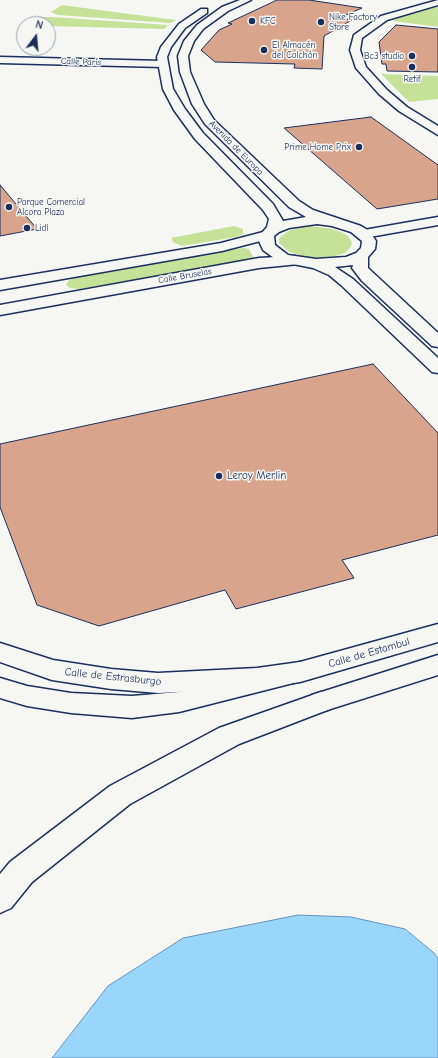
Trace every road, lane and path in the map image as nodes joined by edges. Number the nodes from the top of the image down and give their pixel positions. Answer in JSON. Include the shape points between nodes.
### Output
{"nodes":[{"id":1,"x":224,"y":0,"type":"edge"},
{"id":2,"x":246,"y":0,"type":"edge"},
{"id":3,"x":438,"y":2,"type":"edge"},
{"id":4,"x":0,"y":60,"type":"edge"},
{"id":5,"x":163,"y":64,"type":"junction"},
{"id":6,"x":438,"y":131,"type":"edge"},
{"id":7,"x":438,"y":221,"type":"edge"},
{"id":8,"x":334,"y":222,"type":"junction"},
{"id":9,"x":271,"y":232,"type":"junction"},
{"id":10,"x":364,"y":234,"type":"junction"},
{"id":11,"x":361,"y":256,"type":"junction"},
{"id":12,"x":294,"y":262,"type":"junction"},
{"id":13,"x":316,"y":264,"type":"junction"},
{"id":14,"x":64,"y":274,"type":"junction"},
{"id":15,"x":17,"y":283,"type":"junction"},
{"id":16,"x":0,"y":286,"type":"edge"},
{"id":17,"x":76,"y":295,"type":"junction"},
{"id":18,"x":0,"y":303,"type":"edge"},
{"id":19,"x":14,"y":307,"type":"edge"},
{"id":20,"x":438,"y":342,"type":"edge"},
{"id":21,"x":438,"y":368,"type":"edge"},
{"id":22,"x":438,"y":633,"type":"edge"},
{"id":23,"x":0,"y":652,"type":"edge"},
{"id":24,"x":438,"y":664,"type":"edge"},
{"id":25,"x":300,"y":672,"type":"junction"},
{"id":26,"x":0,"y":688,"type":"edge"},
{"id":27,"x":0,"y":898,"type":"edge"}],
"edges":[{"from":1,"to":5,"type":"main road","name":"Avenida de Europa","via":[[188,20],[176,32],[163,54]]},
{"from":2,"to":8,"type":"main road","name":"Avenida de Europa","via":[[210,18],[192,36],[183,56],[187,77],[198,104],[217,130],[294,204],[308,213]]},
{"from":3,"to":6,"type":"main road","via":[[384,18],[357,37],[355,50],[361,68],[384,92],[403,109]]},
{"from":4,"to":5,"type":"main road","name":"Calle París"},
{"from":5,"to":9,"type":"main road","name":"Avenida de Europa","via":[[168,89],[189,124],[268,207],[276,219]]},
{"from":7,"to":10,"type":"main road"},
{"from":8,"to":9,"type":"main road","via":[[301,221],[286,224]]},
{"from":8,"to":10,"type":"main road"},
{"from":9,"to":12,"type":"main road","name":"Avenida de Europa","via":[[266,241],[271,250],[282,258]]},
{"from":9,"to":14,"type":"main road","via":[[222,247]]},
{"from":10,"to":11,"type":"main road","via":[[369,241],[368,249]]},
{"from":11,"to":13,"type":"main road","via":[[333,264]]},
{"from":11,"to":20,"type":"main road","via":[[360,268],[368,278]]},
{"from":12,"to":13,"type":"main road"},
{"from":12,"to":17,"type":"main road","name":"Calle Bruselas","via":[[259,263]]},
{"from":13,"to":21,"type":"main road","via":[[334,272],[346,282]]},
{"from":14,"to":15,"type":"main road"},
{"from":14,"to":17,"type":"main road","via":[[56,287]]},
{"from":15,"to":16,"type":"main road"},
{"from":15,"to":19,"type":"main road","via":[[33,287],[37,296]]},
{"from":17,"to":19,"type":"main road","name":"Calle Bruselas"},
{"from":18,"to":19,"type":"main road","name":"Calle Bruselas"},
{"from":22,"to":25,"type":"main road","name":"Calle de Estambul"},
{"from":23,"to":25,"type":"main road","name":"Calle de Estrasburgo","via":[[52,670],[158,683],[256,678]]},
{"from":24,"to":27,"type":"main road","via":[[321,702],[229,736],[120,795],[21,872]]},
{"from":25,"to":26,"type":"main road","via":[[180,702],[132,707],[71,703],[27,696]]}]}
